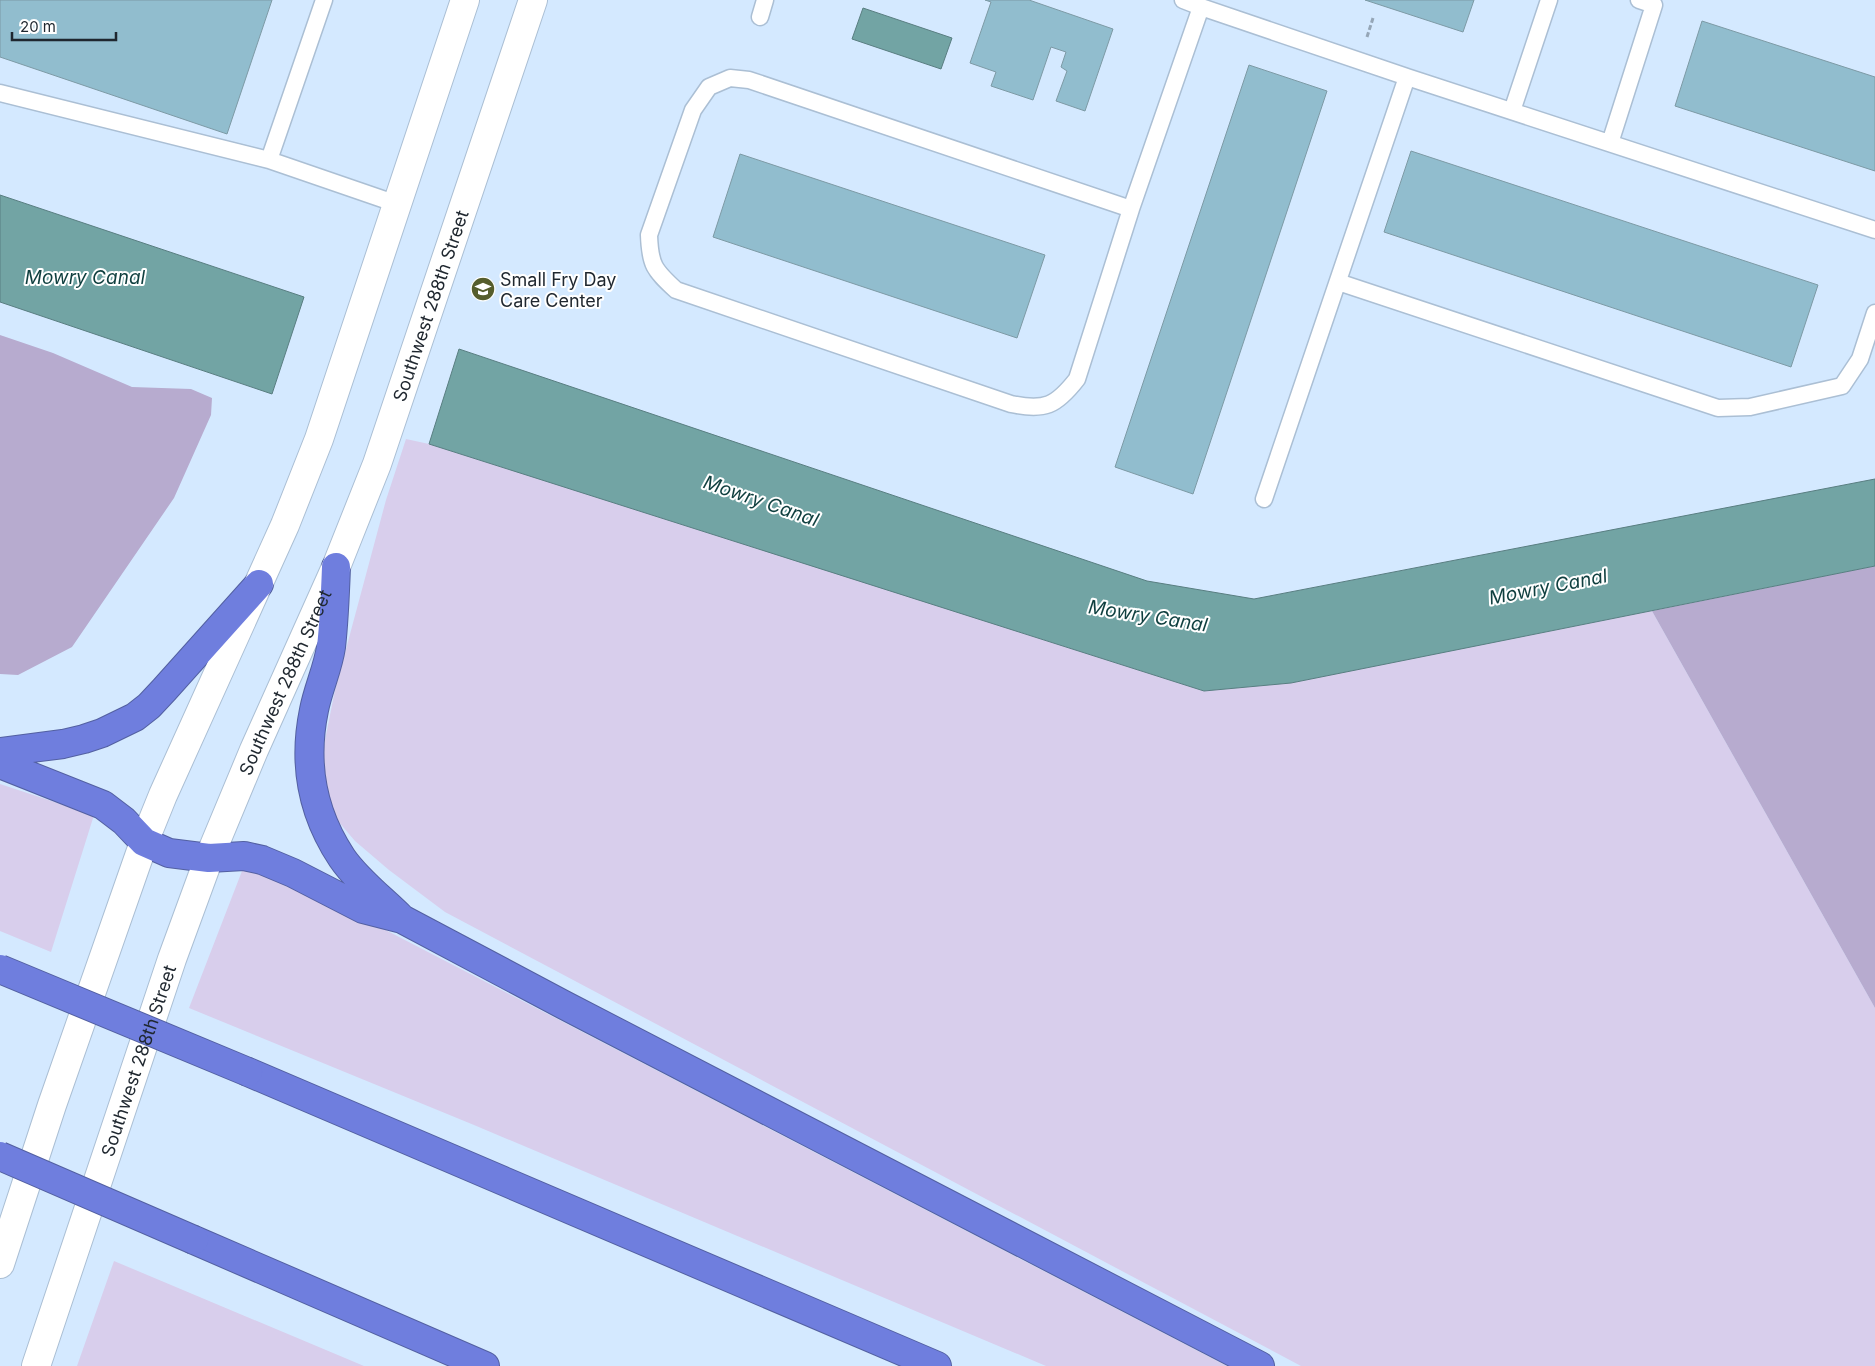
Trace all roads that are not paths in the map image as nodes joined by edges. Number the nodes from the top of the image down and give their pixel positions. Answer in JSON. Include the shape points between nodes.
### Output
{"nodes":[{"id":1,"x":324,"y":0,"type":"edge"},
{"id":2,"x":465,"y":0,"type":"edge"},
{"id":3,"x":532,"y":0,"type":"edge"},
{"id":4,"x":765,"y":0,"type":"edge"},
{"id":5,"x":1183,"y":0,"type":"edge"},
{"id":6,"x":1549,"y":0,"type":"edge"},
{"id":7,"x":1639,"y":0,"type":"edge"},
{"id":8,"x":1201,"y":7,"type":"junction"},
{"id":9,"x":760,"y":17,"type":"dead end"},
{"id":10,"x":1407,"y":77,"type":"junction"},
{"id":11,"x":0,"y":92,"type":"edge"},
{"id":12,"x":1512,"y":111,"type":"junction"},
{"id":13,"x":1610,"y":143,"type":"junction"},
{"id":14,"x":269,"y":160,"type":"junction"},
{"id":15,"x":397,"y":204,"type":"junction"},
{"id":16,"x":1131,"y":209,"type":"junction"},
{"id":17,"x":1875,"y":230,"type":"edge"},
{"id":18,"x":1338,"y":282,"type":"junction"},
{"id":19,"x":1875,"y":313,"type":"edge"},
{"id":20,"x":1264,"y":499,"type":"dead end"},
{"id":21,"x":336,"y":567,"type":"junction"},
{"id":22,"x":259,"y":584,"type":"junction"},
{"id":23,"x":0,"y":752,"type":"edge"},
{"id":24,"x":0,"y":764,"type":"edge"},
{"id":25,"x":144,"y":842,"type":"junction"},
{"id":26,"x":209,"y":858,"type":"junction"},
{"id":27,"x":402,"y":919,"type":"junction"},
{"id":28,"x":0,"y":969,"type":"edge"},
{"id":29,"x":0,"y":1156,"type":"edge"},
{"id":30,"x":0,"y":1264,"type":"edge"},
{"id":31,"x":36,"y":1366,"type":"edge"},
{"id":32,"x":485,"y":1366,"type":"edge"},
{"id":33,"x":937,"y":1366,"type":"edge"},
{"id":34,"x":1260,"y":1366,"type":"edge"}],
"edges":[{"from":1,"to":14,"type":"lane"},
{"from":2,"to":15,"type":"main road"},
{"from":3,"to":21,"type":"main road","name":"Southwest 288th Street","via":[[377,464]]},
{"from":4,"to":9,"type":"lane"},
{"from":5,"to":8,"type":"lane"},
{"from":6,"to":12,"type":"lane"},
{"from":7,"to":13,"type":"lane","via":[[1654,5]]},
{"from":8,"to":10,"type":"lane"},
{"from":8,"to":16,"type":"lane"},
{"from":10,"to":12,"type":"lane"},
{"from":10,"to":18,"type":"lane"},
{"from":11,"to":14,"type":"lane"},
{"from":12,"to":13,"type":"lane"},
{"from":13,"to":17,"type":"lane"},
{"from":14,"to":15,"type":"lane"},
{"from":15,"to":22,"type":"main road","via":[[319,439]]},
{"from":16,"to":16,"type":"lane","via":[[1077,379],[1065,394],[1048,406],[1028,408],[676,290],[658,274],[650,254],[649,235],[693,110],[709,87],[730,78],[749,80]]},
{"from":18,"to":19,"type":"lane","via":[[1718,408],[1750,407],[1842,386],[1860,359]]},
{"from":18,"to":20,"type":"lane"},
{"from":21,"to":26,"type":"main road","name":"Southwest 288th Street"},
{"from":21,"to":27,"type":"highway","via":[[331,649],[314,709],[309,744],[312,787],[319,815],[343,860]]},
{"from":22,"to":23,"type":"highway","via":[[164,690],[135,717],[84,740]]},
{"from":22,"to":25,"type":"main road"},
{"from":24,"to":25,"type":"highway","via":[[103,804]]},
{"from":25,"to":26,"type":"highway","via":[[169,853]]},
{"from":25,"to":30,"type":"main road"},
{"from":26,"to":27,"type":"highway","via":[[244,856],[262,860],[364,909]]},
{"from":26,"to":31,"type":"main road","name":"Southwest 288th Street","via":[[168,968]]},
{"from":27,"to":34,"type":"highway"},
{"from":28,"to":33,"type":"highway","bridge":true},
{"from":29,"to":32,"type":"highway","bridge":true}]}
